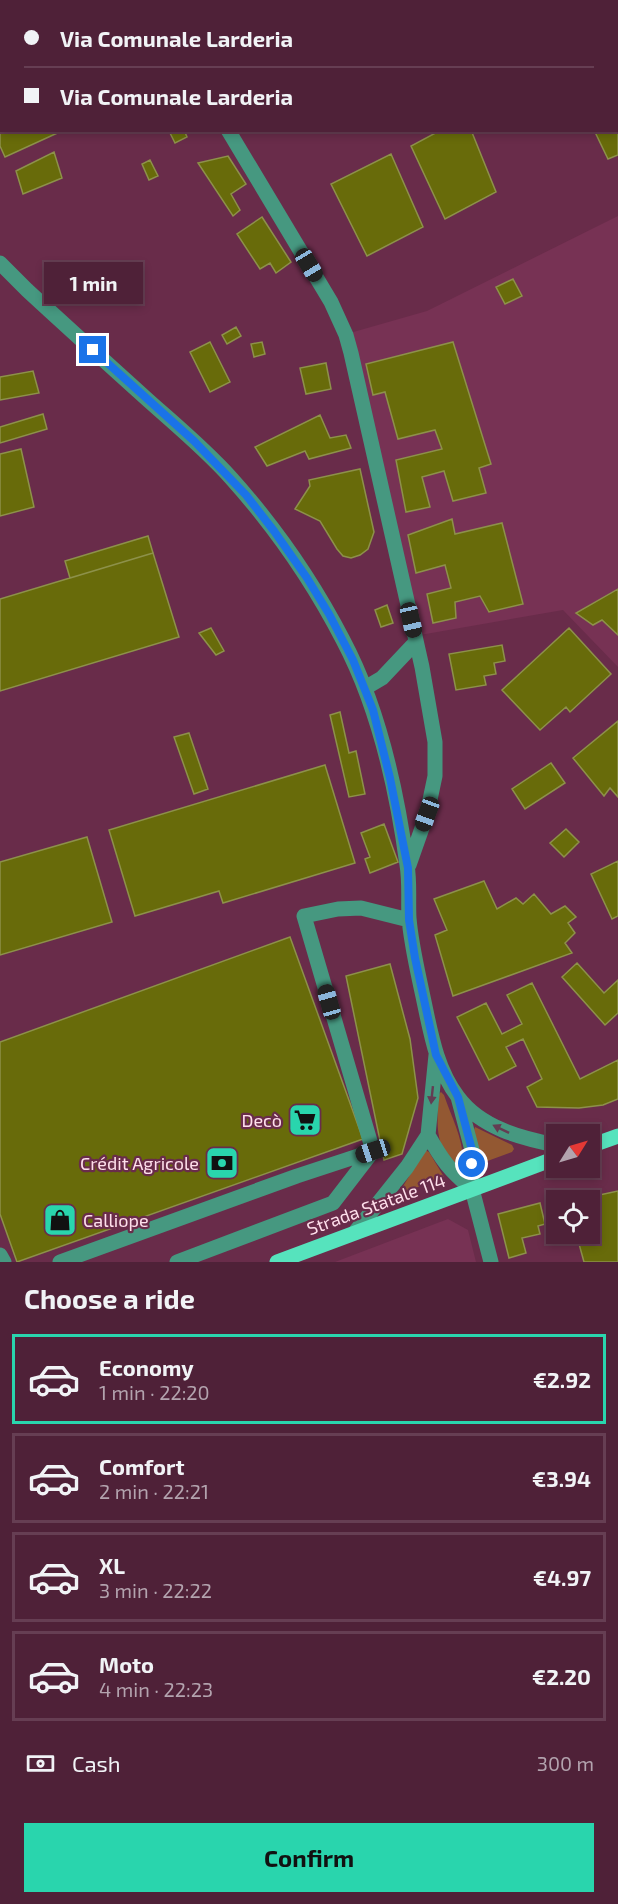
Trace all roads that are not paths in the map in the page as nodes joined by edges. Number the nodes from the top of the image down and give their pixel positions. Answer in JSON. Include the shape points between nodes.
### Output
{"nodes":[{"id":1,"x":229,"y":132,"type":"edge"},
{"id":2,"x":0,"y":263,"type":"edge"},
{"id":3,"x":416,"y":642,"type":"junction"},
{"id":4,"x":365,"y":688,"type":"junction"},
{"id":5,"x":408,"y":868,"type":"junction"},
{"id":6,"x":409,"y":920,"type":"junction"},
{"id":7,"x":436,"y":1055,"type":"junction"},
{"id":8,"x":458,"y":1097,"type":"junction"},
{"id":9,"x":428,"y":1135,"type":"junction"},
{"id":10,"x":618,"y":1136,"type":"edge"},
{"id":11,"x":600,"y":1142,"type":"edge"},
{"id":12,"x":546,"y":1143,"type":"edge"},
{"id":13,"x":373,"y":1151,"type":"junction"},
{"id":14,"x":546,"y":1162,"type":"edge"},
{"id":15,"x":472,"y":1189,"type":"junction"},
{"id":16,"x":356,"y":1231,"type":"junction"},
{"id":17,"x":0,"y":1255,"type":"edge"},
{"id":18,"x":4,"y":1262,"type":"edge"},
{"id":19,"x":60,"y":1262,"type":"edge"},
{"id":20,"x":177,"y":1262,"type":"edge"},
{"id":21,"x":277,"y":1262,"type":"edge"},
{"id":22,"x":491,"y":1262,"type":"edge"}],
"edges":[{"from":1,"to":3,"type":"street","via":[[331,302],[346,335]]},
{"from":2,"to":4,"type":"street","via":[[194,441],[246,495],[312,587],[344,640]]},
{"from":3,"to":4,"type":"street","via":[[382,678]]},
{"from":3,"to":5,"type":"street","via":[[432,717],[436,762],[427,814]]},
{"from":4,"to":5,"type":"street","via":[[390,778]]},
{"from":5,"to":6,"type":"street"},
{"from":6,"to":7,"type":"street"},
{"from":6,"to":13,"type":"street","via":[[361,908],[304,916]]},
{"from":7,"to":8,"type":"street"},
{"from":7,"to":9,"type":"street","one_way":true},
{"from":12,"to":8,"type":"street","one_way":true,"via":[[496,1128]]},
{"from":8,"to":15,"type":"street","via":[[472,1150]]},
{"from":9,"to":15,"type":"street","via":[[451,1172]]},
{"from":9,"to":16,"type":"street"},
{"from":10,"to":11,"type":"main road"},
{"from":13,"to":19,"type":"street"},
{"from":13,"to":20,"type":"street","via":[[333,1203]]},
{"from":14,"to":15,"type":"main road","name":"Strada Statale 114"},
{"from":15,"to":16,"type":"main road","name":"Strada Statale 114"},
{"from":15,"to":22,"type":"street"},
{"from":16,"to":21,"type":"main road","name":"Strada Statale 114"},
{"from":17,"to":18,"type":"street"}]}
